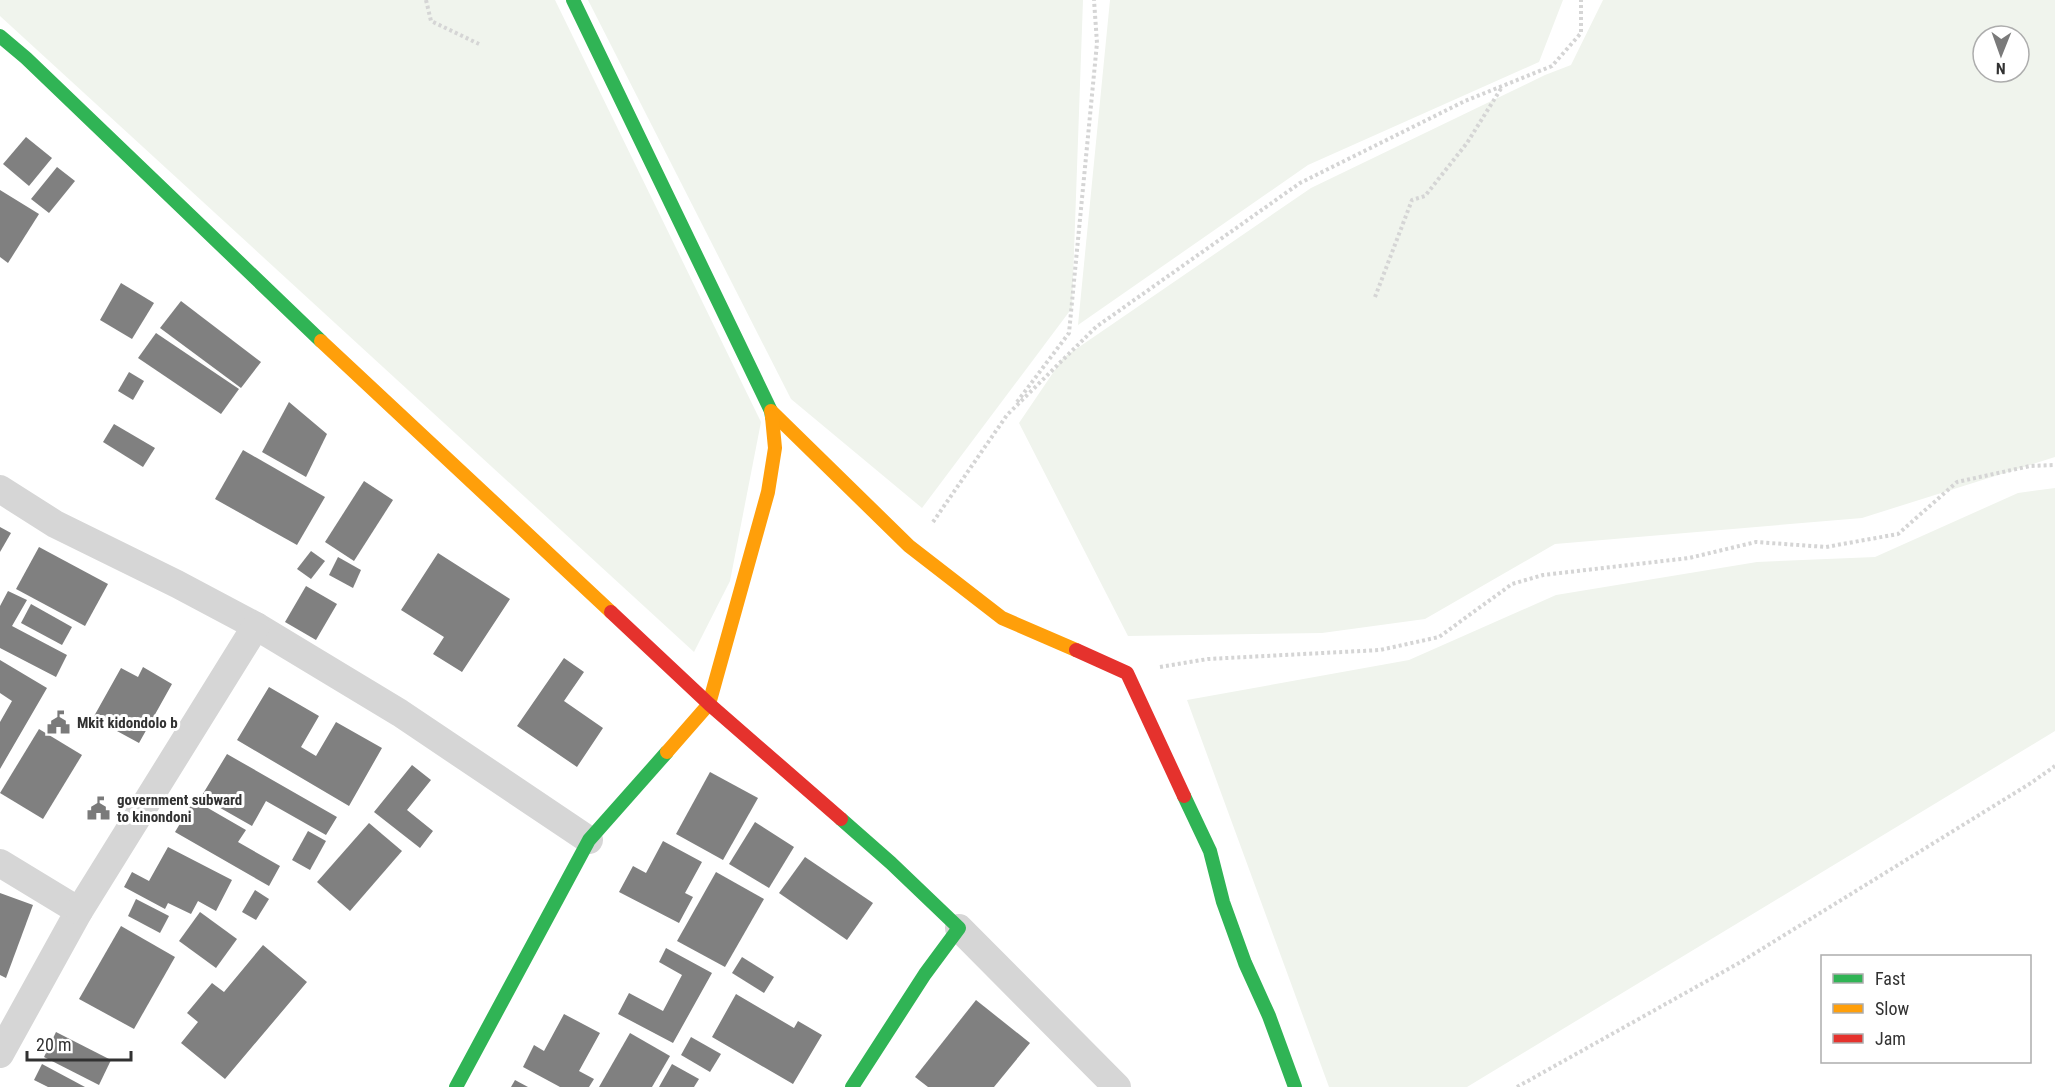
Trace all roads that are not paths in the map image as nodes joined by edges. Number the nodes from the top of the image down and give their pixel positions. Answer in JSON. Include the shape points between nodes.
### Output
{"nodes":[{"id":1,"x":573,"y":0,"type":"edge"},
{"id":2,"x":0,"y":36,"type":"edge"},
{"id":3,"x":771,"y":411,"type":"junction"},
{"id":4,"x":0,"y":489,"type":"edge"},
{"id":5,"x":256,"y":626,"type":"junction"},
{"id":6,"x":709,"y":704,"type":"junction"},
{"id":7,"x":589,"y":840,"type":"junction"},
{"id":8,"x":0,"y":863,"type":"edge"},
{"id":9,"x":79,"y":911,"type":"junction"},
{"id":10,"x":958,"y":928,"type":"junction"},
{"id":11,"x":0,"y":1054,"type":"edge"},
{"id":12,"x":456,"y":1087,"type":"edge"},
{"id":13,"x":852,"y":1087,"type":"edge"},
{"id":14,"x":1117,"y":1087,"type":"edge"},
{"id":15,"x":1295,"y":1087,"type":"edge"}],
"edges":[{"from":1,"to":3,"type":"street"},
{"from":2,"to":6,"type":"street"},
{"from":3,"to":6,"type":"street","via":[[775,448],[768,492]]},
{"from":3,"to":15,"type":"street","via":[[914,550],[1002,618],[1127,673],[1210,851],[1223,902]]},
{"from":4,"to":5,"type":"street","via":[[56,524]]},
{"from":5,"to":7,"type":"street","via":[[400,713]]},
{"from":5,"to":9,"type":"street"},
{"from":6,"to":7,"type":"street"},
{"from":6,"to":10,"type":"street","via":[[891,863]]},
{"from":7,"to":12,"type":"street"},
{"from":8,"to":9,"type":"street"},
{"from":9,"to":11,"type":"street"},
{"from":10,"to":13,"type":"street"},
{"from":10,"to":14,"type":"street"}]}
